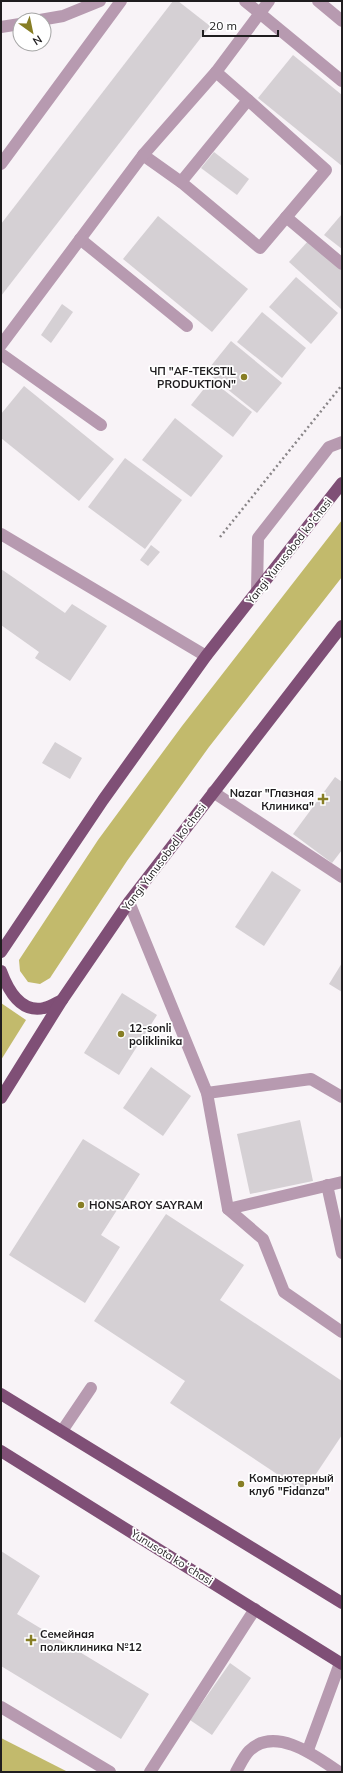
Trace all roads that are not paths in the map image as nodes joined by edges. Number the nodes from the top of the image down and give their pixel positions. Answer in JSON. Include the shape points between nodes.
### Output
{"nodes":[{"id":1,"x":100,"y":1,"type":"edge"},
{"id":2,"x":121,"y":1,"type":"edge"},
{"id":3,"x":245,"y":1,"type":"edge"},
{"id":4,"x":269,"y":1,"type":"edge"},
{"id":5,"x":318,"y":1,"type":"edge"},
{"id":6,"x":259,"y":13,"type":"junction"},
{"id":7,"x":52,"y":18,"type":"edge"},
{"id":8,"x":342,"y":21,"type":"edge"},
{"id":9,"x":12,"y":25,"type":"edge"},
{"id":10,"x":1,"y":27,"type":"edge"},
{"id":11,"x":216,"y":72,"type":"junction"},
{"id":12,"x":340,"y":77,"type":"edge"},
{"id":13,"x":248,"y":100,"type":"junction"},
{"id":14,"x":144,"y":155,"type":"junction"},
{"id":15,"x":1,"y":164,"type":"edge"},
{"id":16,"x":181,"y":182,"type":"junction"},
{"id":17,"x":286,"y":217,"type":"junction"},
{"id":18,"x":80,"y":239,"type":"junction"},
{"id":19,"x":342,"y":264,"type":"edge"},
{"id":20,"x":187,"y":326,"type":"dead end"},
{"id":21,"x":1,"y":345,"type":"edge"},
{"id":22,"x":1,"y":354,"type":"edge"},
{"id":23,"x":101,"y":425,"type":"dead end"},
{"id":24,"x":342,"y":442,"type":"edge"},
{"id":25,"x":342,"y":483,"type":"edge"},
{"id":26,"x":1,"y":534,"type":"edge"},
{"id":27,"x":258,"y":591,"type":"junction"},
{"id":28,"x":342,"y":626,"type":"edge"},
{"id":29,"x":206,"y":656,"type":"junction"},
{"id":30,"x":213,"y":792,"type":"junction"},
{"id":31,"x":342,"y":877,"type":"edge"},
{"id":32,"x":129,"y":902,"type":"junction"},
{"id":33,"x":1,"y":952,"type":"edge"},
{"id":34,"x":1,"y":971,"type":"edge"},
{"id":35,"x":62,"y":1000,"type":"junction"},
{"id":36,"x":207,"y":1093,"type":"junction"},
{"id":37,"x":1,"y":1098,"type":"edge"},
{"id":38,"x":341,"y":1100,"type":"edge"},
{"id":39,"x":342,"y":1182,"type":"edge"},
{"id":40,"x":327,"y":1185,"type":"junction"},
{"id":41,"x":228,"y":1209,"type":"junction"},
{"id":42,"x":342,"y":1253,"type":"edge"},
{"id":43,"x":342,"y":1332,"type":"edge"},
{"id":44,"x":91,"y":1388,"type":"dead end"},
{"id":45,"x":1,"y":1394,"type":"edge"},
{"id":46,"x":62,"y":1431,"type":"junction"},
{"id":47,"x":1,"y":1450,"type":"edge"},
{"id":48,"x":342,"y":1603,"type":"edge"},
{"id":49,"x":254,"y":1609,"type":"junction"},
{"id":50,"x":341,"y":1663,"type":"edge"},
{"id":51,"x":1,"y":1707,"type":"edge"},
{"id":52,"x":308,"y":1750,"type":"junction"},
{"id":53,"x":110,"y":1772,"type":"edge"},
{"id":54,"x":150,"y":1772,"type":"edge"},
{"id":55,"x":236,"y":1772,"type":"edge"},
{"id":56,"x":339,"y":1772,"type":"edge"}],
"edges":[{"from":1,"to":7,"type":"lane"},
{"from":2,"to":15,"type":"lane"},
{"from":3,"to":6,"type":"lane"},
{"from":4,"to":6,"type":"lane"},
{"from":5,"to":8,"type":"lane"},
{"from":6,"to":11,"type":"lane"},
{"from":6,"to":12,"type":"lane"},
{"from":9,"to":10,"type":"lane"},
{"from":11,"to":13,"type":"lane"},
{"from":11,"to":14,"type":"lane"},
{"from":13,"to":16,"type":"lane"},
{"from":13,"to":17,"type":"lane","via":[[326,170]]},
{"from":14,"to":16,"type":"lane"},
{"from":14,"to":18,"type":"lane"},
{"from":16,"to":17,"type":"lane","via":[[260,248]]},
{"from":17,"to":19,"type":"lane"},
{"from":18,"to":20,"type":"lane"},
{"from":18,"to":21,"type":"lane"},
{"from":22,"to":23,"type":"lane"},
{"from":24,"to":27,"type":"lane","via":[[329,447],[258,538]]},
{"from":25,"to":27,"type":"main road","name":"Yangi Yunusobod ko'chasi"},
{"from":26,"to":29,"type":"lane"},
{"from":27,"to":29,"type":"main road","name":"Yangi Yunusobod ko'chasi"},
{"from":28,"to":30,"type":"main road","name":"Yangi Yunusobod ko'chasi"},
{"from":29,"to":33,"type":"main road","name":"Yangi Yunusobod ko'chasi","via":[[103,800]]},
{"from":30,"to":31,"type":"lane"},
{"from":30,"to":32,"type":"main road","name":"Yangi Yunusobod ko'chasi"},
{"from":32,"to":35,"type":"main road","name":"Yangi Yunusobod ko'chasi"},
{"from":32,"to":36,"type":"lane"},
{"from":34,"to":35,"type":"main road","via":[[10,991],[24,1006],[33,1009],[46,1008]]},
{"from":35,"to":37,"type":"main road","name":"Yangi Yunusobod ko'chasi"},
{"from":36,"to":38,"type":"lane","via":[[311,1079]]},
{"from":36,"to":41,"type":"lane"},
{"from":39,"to":40,"type":"lane"},
{"from":40,"to":41,"type":"lane"},
{"from":40,"to":42,"type":"lane"},
{"from":41,"to":43,"type":"lane","via":[[263,1239],[284,1292]]},
{"from":44,"to":46,"type":"lane"},
{"from":45,"to":46,"type":"main road"},
{"from":46,"to":48,"type":"main road"},
{"from":47,"to":49,"type":"main road","name":"Yunusota koʻchasi"},
{"from":49,"to":50,"type":"main road","name":"Yunusota koʻchasi"},
{"from":49,"to":54,"type":"lane"},
{"from":50,"to":52,"type":"lane"},
{"from":51,"to":53,"type":"lane"},
{"from":52,"to":55,"type":"lane","via":[[276,1741],[264,1742],[249,1751]]},
{"from":52,"to":56,"type":"lane"}]}
